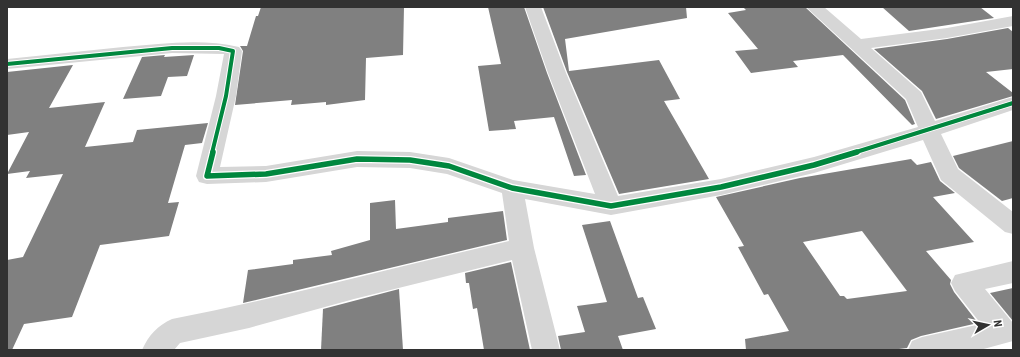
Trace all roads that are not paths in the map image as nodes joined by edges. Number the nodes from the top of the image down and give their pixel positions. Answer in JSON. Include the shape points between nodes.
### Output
{"nodes":[{"id":1,"x":533,"y":7,"type":"edge"},
{"id":2,"x":814,"y":7,"type":"edge"},
{"id":3,"x":1013,"y":21,"type":"edge"},
{"id":4,"x":857,"y":46,"type":"junction"},
{"id":5,"x":7,"y":64,"type":"edge"},
{"id":6,"x":1013,"y":103,"type":"edge"},
{"id":7,"x":928,"y":131,"type":"junction"},
{"id":8,"x":512,"y":188,"type":"junction"},
{"id":9,"x":611,"y":206,"type":"junction"},
{"id":10,"x":1009,"y":218,"type":"edge"},
{"id":11,"x":522,"y":248,"type":"junction"},
{"id":12,"x":1013,"y":272,"type":"edge"},
{"id":13,"x":165,"y":344,"type":"edge"},
{"id":14,"x":977,"y":344,"type":"edge"},
{"id":15,"x":546,"y":350,"type":"edge"},
{"id":16,"x":922,"y":350,"type":"edge"}],
"edges":[{"from":1,"to":9,"type":"street"},
{"from":2,"to":4,"type":"street"},
{"from":3,"to":4,"type":"street"},
{"from":4,"to":7,"type":"street","via":[[914,96]]},
{"from":5,"to":8,"type":"street","via":[[172,48],[219,48],[233,51],[226,96],[207,176],[266,174],[357,159],[410,160],[449,166]]},
{"from":6,"to":7,"type":"street"},
{"from":7,"to":9,"type":"street","via":[[814,165],[729,185]]},
{"from":7,"to":10,"type":"street","via":[[949,174]]},
{"from":8,"to":9,"type":"street"},
{"from":8,"to":11,"type":"street"},
{"from":11,"to":13,"type":"street","via":[[249,316]]},
{"from":11,"to":15,"type":"street"},
{"from":12,"to":14,"type":"street","via":[[964,283],[1003,332]]},
{"from":14,"to":16,"type":"street"}]}
